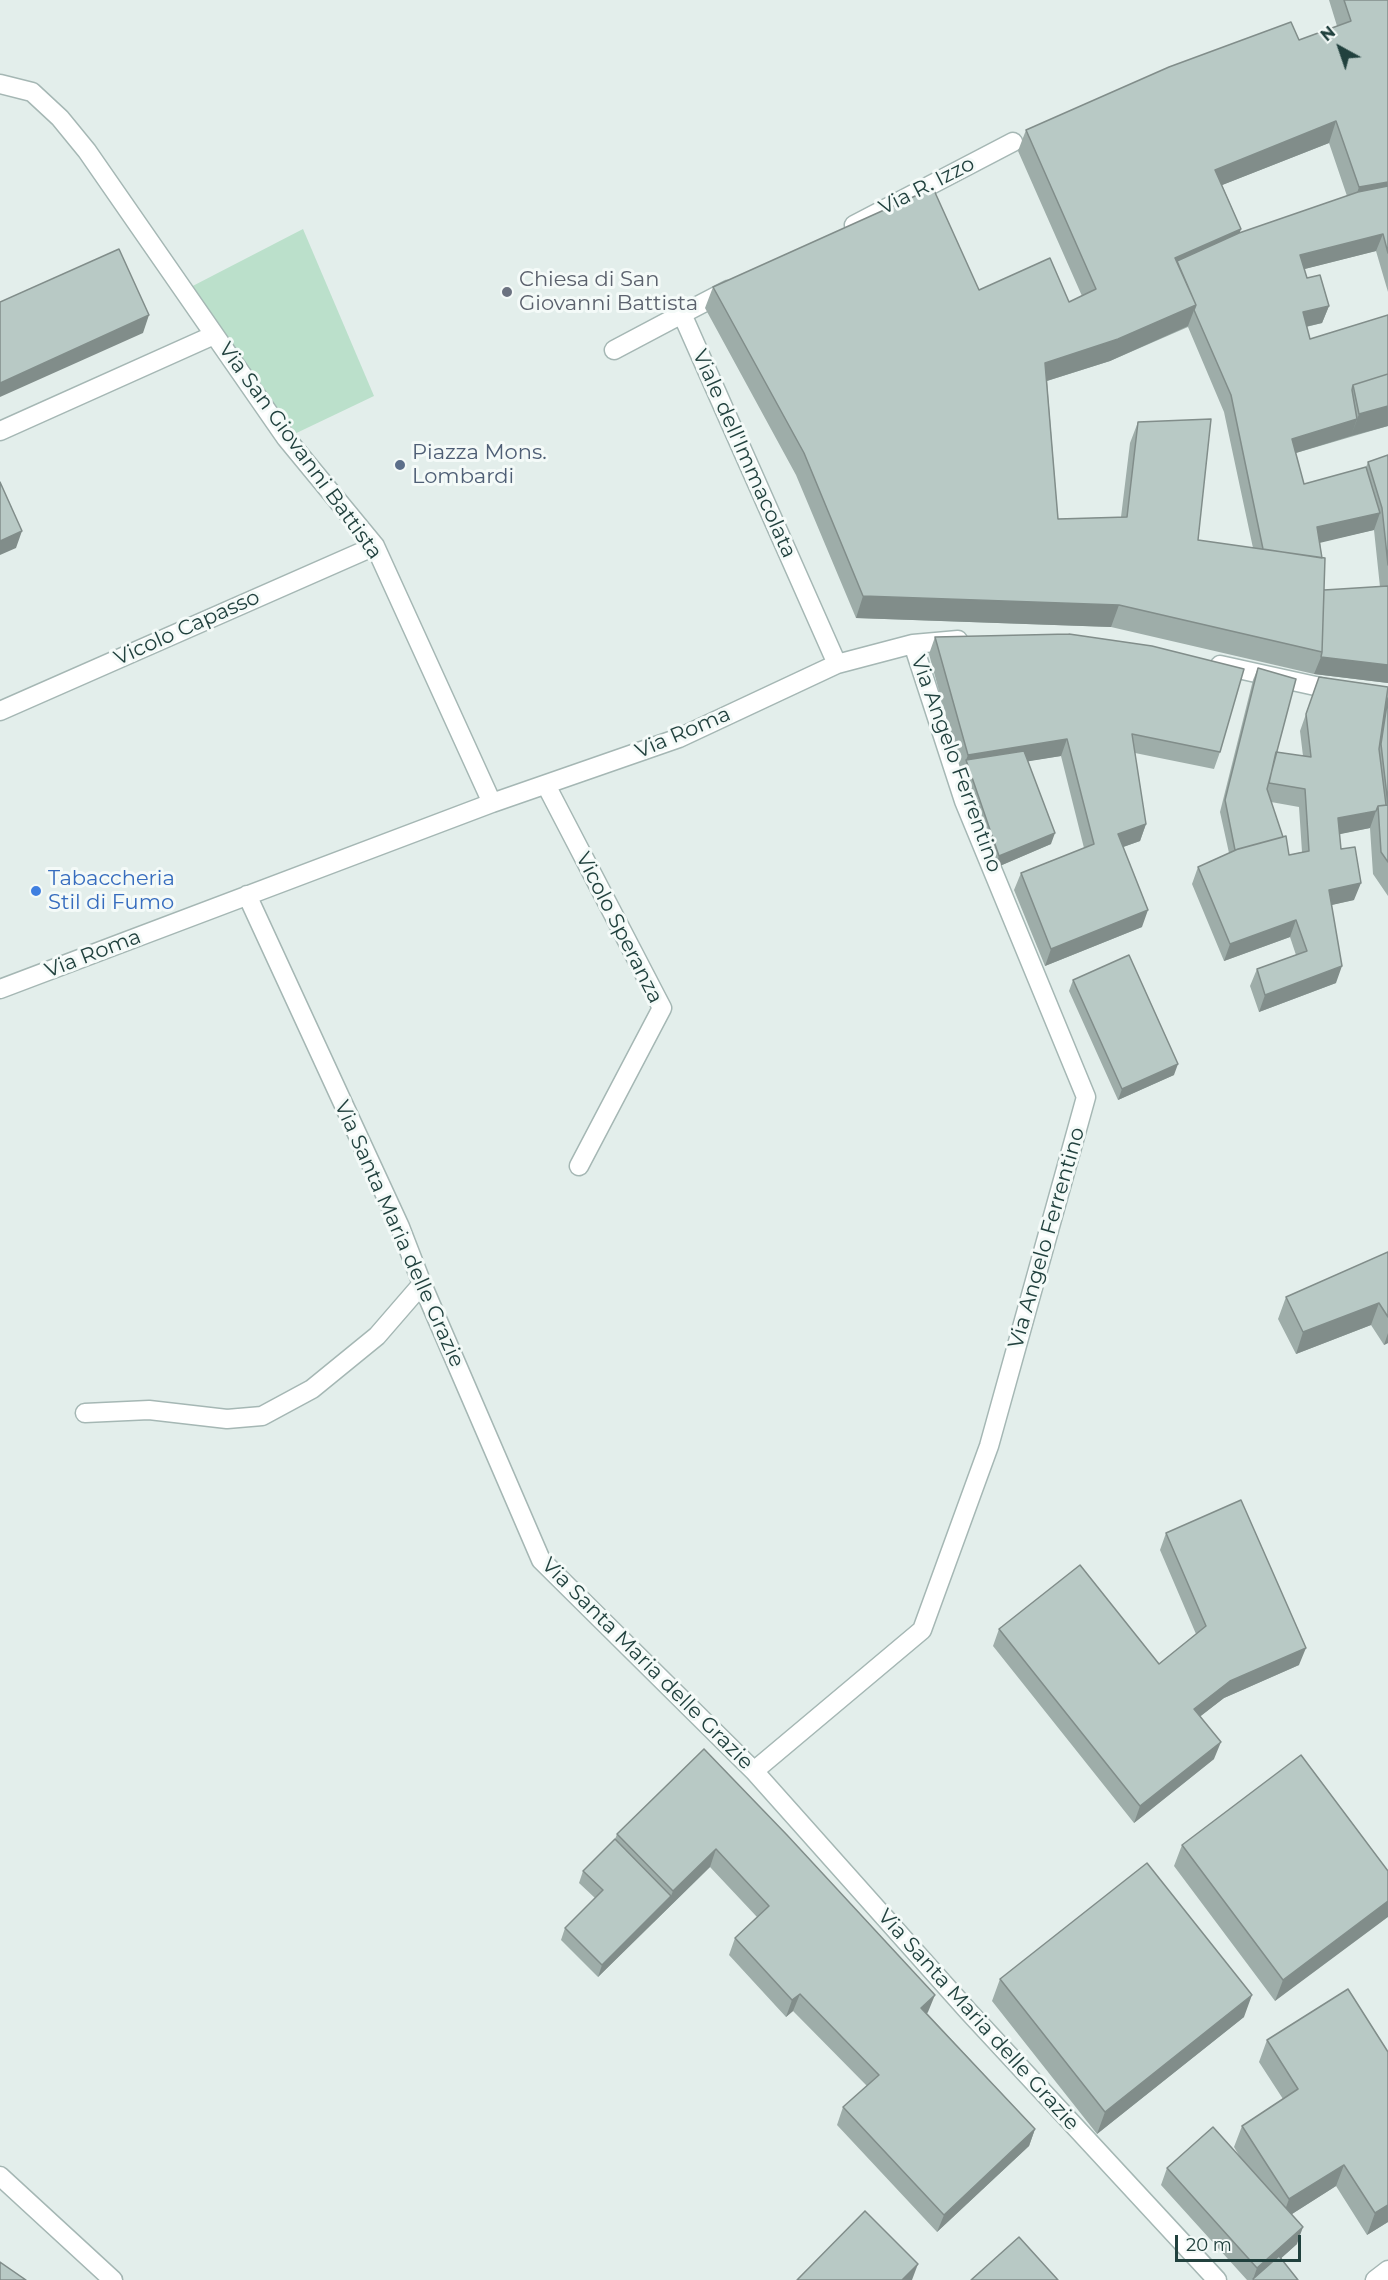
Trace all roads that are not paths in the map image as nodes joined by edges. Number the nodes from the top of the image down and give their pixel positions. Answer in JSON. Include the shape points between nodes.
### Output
{"nodes":[{"id":1,"x":0,"y":84,"type":"edge"},
{"id":2,"x":1013,"y":142,"type":"dead end"},
{"id":3,"x":837,"y":233,"type":"edge"},
{"id":4,"x":744,"y":282,"type":"edge"},
{"id":5,"x":682,"y":314,"type":"junction"},
{"id":6,"x":214,"y":335,"type":"junction"},
{"id":7,"x":614,"y":351,"type":"dead end"},
{"id":8,"x":0,"y":431,"type":"edge"},
{"id":9,"x":375,"y":546,"type":"junction"},
{"id":10,"x":975,"y":638,"type":"edge"},
{"id":11,"x":913,"y":644,"type":"junction"},
{"id":12,"x":1204,"y":662,"type":"edge"},
{"id":13,"x":837,"y":664,"type":"junction"},
{"id":14,"x":1388,"y":702,"type":"edge"},
{"id":15,"x":0,"y":711,"type":"edge"},
{"id":16,"x":546,"y":785,"type":"junction"},
{"id":17,"x":492,"y":803,"type":"junction"},
{"id":18,"x":247,"y":895,"type":"junction"},
{"id":19,"x":0,"y":989,"type":"edge"},
{"id":20,"x":579,"y":1166,"type":"dead end"},
{"id":21,"x":422,"y":1284,"type":"junction"},
{"id":22,"x":86,"y":1413,"type":"dead end"},
{"id":23,"x":754,"y":1771,"type":"junction"},
{"id":24,"x":0,"y":2176,"type":"edge"},
{"id":25,"x":1388,"y":2270,"type":"edge"},
{"id":26,"x":106,"y":2277,"type":"edge"},
{"id":27,"x":1217,"y":2280,"type":"edge"},
{"id":28,"x":1375,"y":2280,"type":"edge"}],
"edges":[{"from":1,"to":6,"type":"street","name":"Via San Giovanni Battista","via":[[32,92],[60,118]]},
{"from":2,"to":3,"type":"street","name":"Via R. Izzo"},
{"from":4,"to":5,"type":"street"},
{"from":5,"to":7,"type":"street"},
{"from":5,"to":13,"type":"street","name":"Viale dell'Immacolata"},
{"from":6,"to":8,"type":"street"},
{"from":6,"to":9,"type":"street","name":"Via San Giovanni Battista","via":[[286,438]]},
{"from":9,"to":15,"type":"street","name":"Vicolo Capasso"},
{"from":9,"to":17,"type":"street","name":"Via San Giovanni Battista"},
{"from":10,"to":11,"type":"street","name":"Via Roma"},
{"from":11,"to":13,"type":"street","name":"Via Roma"},
{"from":11,"to":23,"type":"street","name":"Via Angelo Ferrentino","via":[[964,801],[1086,1097],[989,1446],[921,1630]]},
{"from":12,"to":14,"type":"street"},
{"from":13,"to":16,"type":"street","name":"Via Roma","via":[[679,738]]},
{"from":16,"to":17,"type":"street","name":"Via Roma"},
{"from":16,"to":20,"type":"street","name":"Vicolo Speranza","via":[[662,1008]]},
{"from":17,"to":18,"type":"street","name":"Via Roma"},
{"from":18,"to":19,"type":"street","name":"Via Roma"},
{"from":18,"to":21,"type":"street","name":"Via Santa Maria delle Grazie","via":[[400,1227]]},
{"from":21,"to":22,"type":"street","via":[[376,1336],[312,1389],[262,1416],[227,1419],[150,1410]]},
{"from":21,"to":23,"type":"street","name":"Via Santa Maria delle Grazie","via":[[542,1560]]},
{"from":23,"to":27,"type":"street","name":"Via Santa Maria delle Grazie","via":[[968,2011]]},
{"from":24,"to":26,"type":"street"},
{"from":25,"to":28,"type":"street"}]}
